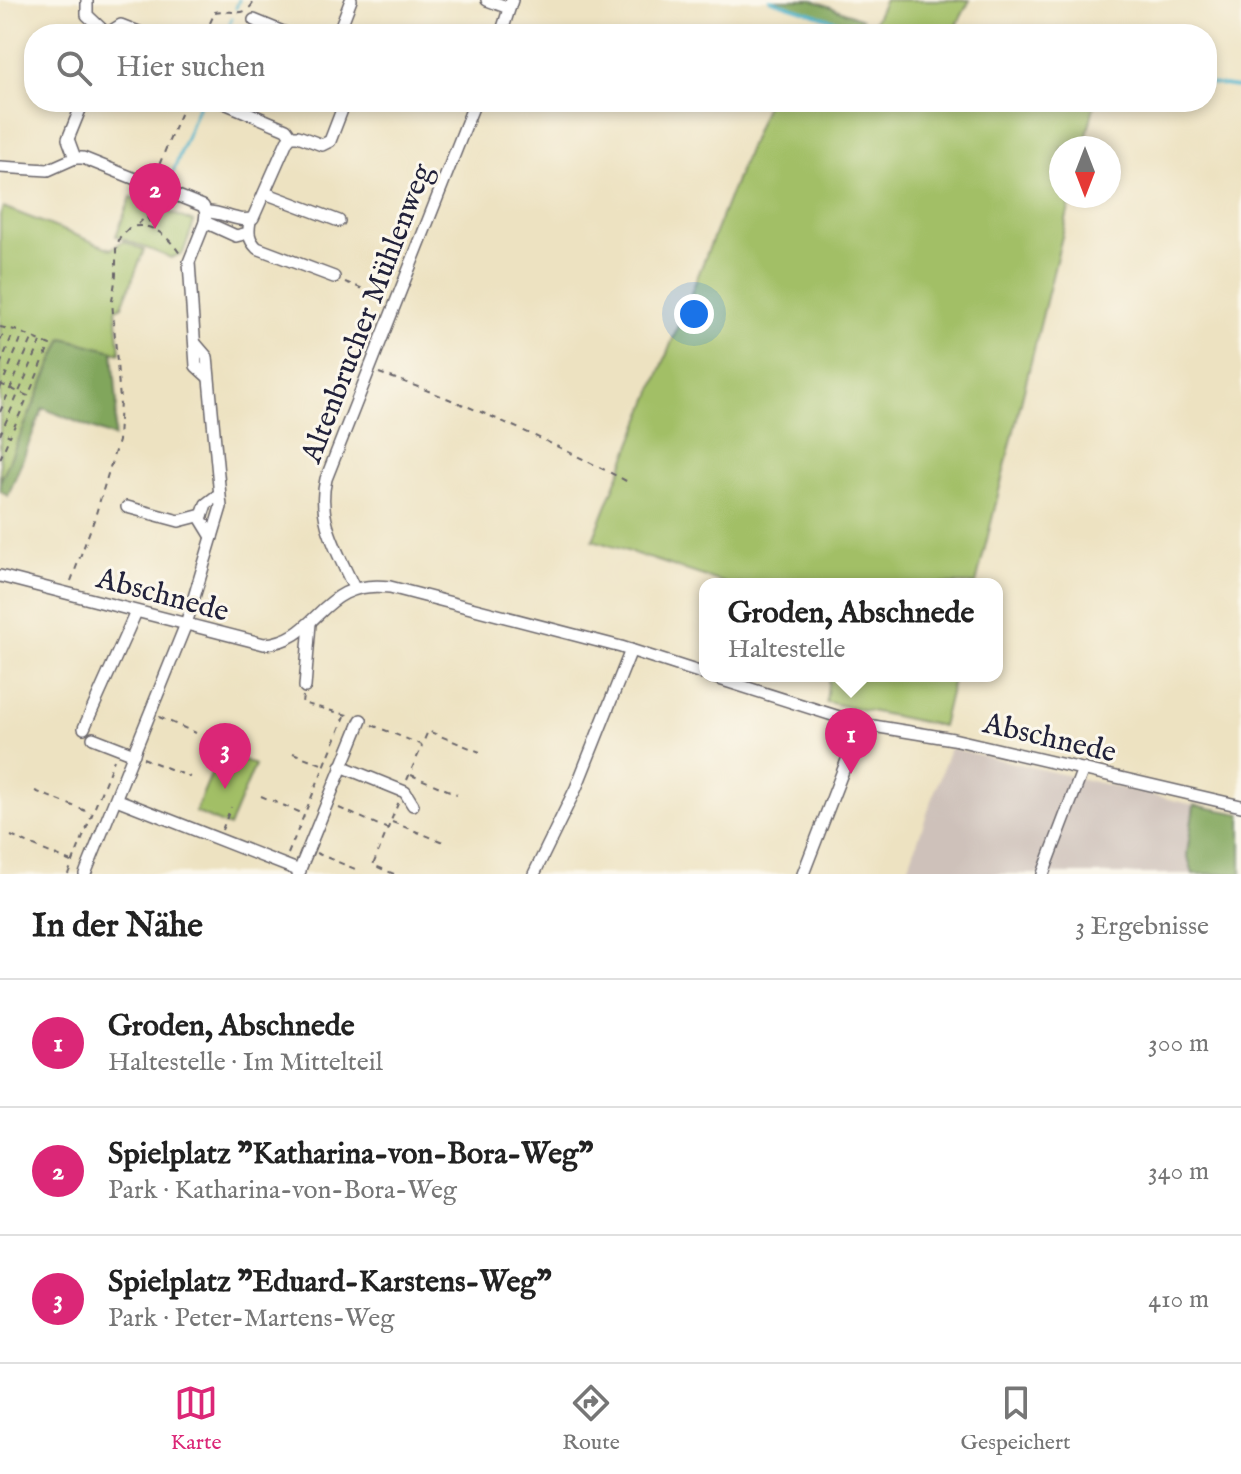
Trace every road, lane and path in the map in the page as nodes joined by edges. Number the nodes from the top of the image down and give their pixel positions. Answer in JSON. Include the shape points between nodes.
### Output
{"nodes":[{"id":1,"x":87,"y":0,"type":"edge"},
{"id":2,"x":255,"y":0,"type":"edge"},
{"id":3,"x":351,"y":0,"type":"edge"},
{"id":4,"x":487,"y":0,"type":"edge"},
{"id":5,"x":511,"y":4,"type":"edge"},
{"id":6,"x":254,"y":20,"type":"dead end"},
{"id":7,"x":96,"y":24,"type":"edge"},
{"id":8,"x":210,"y":24,"type":"edge"},
{"id":9,"x":264,"y":24,"type":"edge"},
{"id":10,"x":342,"y":24,"type":"edge"},
{"id":11,"x":504,"y":24,"type":"edge"},
{"id":12,"x":79,"y":112,"type":"edge"},
{"id":13,"x":181,"y":112,"type":"edge"},
{"id":14,"x":246,"y":112,"type":"edge"},
{"id":15,"x":341,"y":112,"type":"edge"},
{"id":16,"x":471,"y":112,"type":"edge"},
{"id":17,"x":291,"y":136,"type":"junction"},
{"id":18,"x":75,"y":158,"type":"junction"},
{"id":19,"x":0,"y":167,"type":"edge"},
{"id":20,"x":154,"y":179,"type":"dead end"},
{"id":21,"x":265,"y":193,"type":"junction"},
{"id":22,"x":146,"y":205,"type":"dead end"},
{"id":23,"x":147,"y":216,"type":"junction"},
{"id":24,"x":206,"y":217,"type":"junction"},
{"id":25,"x":339,"y":221,"type":"dead end"},
{"id":26,"x":135,"y":225,"type":"junction"},
{"id":27,"x":249,"y":227,"type":"junction"},
{"id":28,"x":153,"y":229,"type":"junction"},
{"id":29,"x":180,"y":253,"type":"dead end"},
{"id":30,"x":334,"y":277,"type":"joint"},
{"id":31,"x":389,"y":299,"type":"dead end"},
{"id":32,"x":0,"y":327,"type":"edge"},
{"id":33,"x":5,"y":329,"type":"junction"},
{"id":34,"x":15,"y":330,"type":"junction"},
{"id":35,"x":24,"y":333,"type":"junction"},
{"id":36,"x":32,"y":337,"type":"junction"},
{"id":37,"x":0,"y":341,"type":"edge"},
{"id":38,"x":41,"y":341,"type":"junction"},
{"id":39,"x":0,"y":365,"type":"edge"},
{"id":40,"x":370,"y":370,"type":"junction"},
{"id":41,"x":1,"y":386,"type":"edge"},
{"id":42,"x":10,"y":389,"type":"junction"},
{"id":43,"x":18,"y":392,"type":"junction"},
{"id":44,"x":28,"y":396,"type":"junction"},
{"id":45,"x":0,"y":412,"type":"edge"},
{"id":46,"x":1,"y":433,"type":"edge"},
{"id":47,"x":10,"y":436,"type":"junction"},
{"id":48,"x":0,"y":459,"type":"edge"},
{"id":49,"x":630,"y":483,"type":"dead end"},
{"id":50,"x":219,"y":494,"type":"junction"},
{"id":51,"x":127,"y":507,"type":"dead end"},
{"id":52,"x":202,"y":515,"type":"junction"},
{"id":53,"x":212,"y":537,"type":"junction"},
{"id":54,"x":0,"y":576,"type":"edge"},
{"id":55,"x":354,"y":588,"type":"junction"},
{"id":56,"x":66,"y":594,"type":"junction"},
{"id":57,"x":136,"y":612,"type":"junction"},
{"id":58,"x":310,"y":623,"type":"junction"},
{"id":59,"x":186,"y":624,"type":"junction"},
{"id":60,"x":631,"y":650,"type":"junction"},
{"id":61,"x":699,"y":672,"type":"edge"},
{"id":62,"x":730,"y":682,"type":"edge"},
{"id":63,"x":305,"y":687,"type":"joint"},
{"id":64,"x":150,"y":714,"type":"junction"},
{"id":65,"x":361,"y":720,"type":"joint"},
{"id":66,"x":861,"y":724,"type":"junction"},
{"id":67,"x":84,"y":728,"type":"dead end"},
{"id":68,"x":196,"y":733,"type":"dead end"},
{"id":69,"x":93,"y":738,"type":"dead end"},
{"id":70,"x":422,"y":745,"type":"junction"},
{"id":71,"x":118,"y":748,"type":"junction"},
{"id":72,"x":480,"y":752,"type":"dead end"},
{"id":73,"x":293,"y":753,"type":"dead end"},
{"id":74,"x":134,"y":754,"type":"junction"},
{"id":75,"x":325,"y":766,"type":"junction"},
{"id":76,"x":341,"y":766,"type":"junction"},
{"id":77,"x":1083,"y":769,"type":"junction"},
{"id":78,"x":410,"y":775,"type":"junction"},
{"id":79,"x":190,"y":777,"type":"dead end"},
{"id":80,"x":35,"y":791,"type":"dead end"},
{"id":81,"x":403,"y":791,"type":"junction"},
{"id":82,"x":457,"y":794,"type":"dead end"},
{"id":83,"x":261,"y":796,"type":"dead end"},
{"id":84,"x":116,"y":799,"type":"junction"},
{"id":85,"x":326,"y":803,"type":"junction"},
{"id":86,"x":413,"y":805,"type":"dead end"},
{"id":87,"x":1241,"y":806,"type":"edge"},
{"id":88,"x":231,"y":807,"type":"dead end"},
{"id":89,"x":92,"y":814,"type":"junction"},
{"id":90,"x":305,"y":814,"type":"junction"},
{"id":91,"x":390,"y":822,"type":"junction"},
{"id":92,"x":388,"y":829,"type":"junction"},
{"id":93,"x":11,"y":836,"type":"dead end"},
{"id":94,"x":218,"y":839,"type":"junction"},
{"id":95,"x":443,"y":842,"type":"dead end"},
{"id":96,"x":308,"y":850,"type":"junction"},
{"id":97,"x":73,"y":863,"type":"junction"},
{"id":98,"x":284,"y":865,"type":"junction"},
{"id":99,"x":360,"y":871,"type":"dead end"},
{"id":100,"x":299,"y":872,"type":"edge"},
{"id":101,"x":68,"y":874,"type":"edge"},
{"id":102,"x":85,"y":874,"type":"edge"},
{"id":103,"x":394,"y":874,"type":"edge"},
{"id":104,"x":534,"y":874,"type":"edge"},
{"id":105,"x":803,"y":874,"type":"edge"},
{"id":106,"x":1043,"y":874,"type":"edge"}],
"edges":[{"from":1,"to":7,"type":"street","via":[[87,15]]},
{"from":2,"to":8,"type":"path","via":[[238,15],[215,12]]},
{"from":3,"to":10,"type":"street"},
{"from":4,"to":5,"type":"street"},
{"from":5,"to":11,"type":"street"},
{"from":6,"to":9,"type":"street"},
{"from":12,"to":18,"type":"street","via":[[68,139]]},
{"from":13,"to":20,"type":"path"},
{"from":14,"to":17,"type":"street"},
{"from":15,"to":17,"type":"street","via":[[330,141],[322,145]]},
{"from":16,"to":40,"type":"street","name":"Altenbrucher Mühlenweg"},
{"from":17,"to":21,"type":"street"},
{"from":18,"to":19,"type":"street","via":[[48,170]]},
{"from":18,"to":24,"type":"street","via":[[203,206]]},
{"from":21,"to":25,"type":"street"},
{"from":21,"to":27,"type":"street"},
{"from":22,"to":23,"type":"path"},
{"from":23,"to":26,"type":"path"},
{"from":23,"to":28,"type":"path"},
{"from":24,"to":27,"type":"street","via":[[219,211]]},
{"from":24,"to":50,"type":"street","via":[[189,262],[196,366],[208,377]]},
{"from":26,"to":28,"type":"path"},
{"from":26,"to":56,"type":"path","via":[[120,237],[112,301],[118,441]]},
{"from":27,"to":30,"type":"street","via":[[257,248]]},
{"from":28,"to":29,"type":"path"},
{"from":30,"to":31,"type":"path"},
{"from":32,"to":33,"type":"path"},
{"from":33,"to":34,"type":"path"},
{"from":33,"to":37,"type":"path"},
{"from":34,"to":35,"type":"path"},
{"from":34,"to":39,"type":"path"},
{"from":35,"to":36,"type":"path"},
{"from":35,"to":41,"type":"path"},
{"from":36,"to":38,"type":"path"},
{"from":36,"to":42,"type":"path"},
{"from":38,"to":43,"type":"path"},
{"from":38,"to":44,"type":"path","via":[[50,345]]},
{"from":40,"to":49,"type":"path","via":[[503,420]]},
{"from":40,"to":55,"type":"street","name":"Altenbrucher Mühlenweg","via":[[322,494],[325,522]]},
{"from":41,"to":42,"type":"path"},
{"from":42,"to":43,"type":"path"},
{"from":42,"to":45,"type":"path"},
{"from":43,"to":44,"type":"path"},
{"from":43,"to":46,"type":"path"},
{"from":44,"to":47,"type":"path"},
{"from":46,"to":47,"type":"path"},
{"from":47,"to":48,"type":"path"},
{"from":50,"to":52,"type":"street"},
{"from":50,"to":53,"type":"street","via":[[221,507]]},
{"from":51,"to":52,"type":"street","via":[[179,521]]},
{"from":52,"to":53,"type":"street"},
{"from":53,"to":59,"type":"street"},
{"from":54,"to":56,"type":"street","name":"Abschnede"},
{"from":55,"to":58,"type":"street","name":"Abschnede"},
{"from":55,"to":60,"type":"street","name":"Abschnede","via":[[390,587]]},
{"from":56,"to":57,"type":"street","name":"Abschnede"},
{"from":57,"to":59,"type":"street","name":"Abschnede"},
{"from":57,"to":67,"type":"street"},
{"from":58,"to":59,"type":"street","name":"Abschnede","via":[[285,640],[264,644]]},
{"from":58,"to":63,"type":"street"},
{"from":59,"to":64,"type":"street"},
{"from":60,"to":61,"type":"street","name":"Abschnede"},
{"from":60,"to":104,"type":"street","via":[[576,788]]},
{"from":62,"to":66,"type":"street","name":"Abschnede"},
{"from":63,"to":75,"type":"path","via":[[302,703],[345,714]]},
{"from":64,"to":68,"type":"path"},
{"from":64,"to":74,"type":"street"},
{"from":65,"to":70,"type":"path"},
{"from":65,"to":76,"type":"street"},
{"from":66,"to":77,"type":"street","name":"Abschnede"},
{"from":66,"to":105,"type":"street"},
{"from":69,"to":71,"type":"street"},
{"from":70,"to":72,"type":"path","via":[[428,731]]},
{"from":70,"to":78,"type":"path"},
{"from":71,"to":74,"type":"street"},
{"from":71,"to":89,"type":"path"},
{"from":73,"to":75,"type":"path"},
{"from":74,"to":79,"type":"path"},
{"from":74,"to":84,"type":"street"},
{"from":75,"to":90,"type":"path"},
{"from":76,"to":81,"type":"street"},
{"from":76,"to":85,"type":"street"},
{"from":77,"to":87,"type":"street","name":"Abschnede"},
{"from":77,"to":106,"type":"street"},
{"from":78,"to":81,"type":"path"},
{"from":78,"to":82,"type":"path"},
{"from":80,"to":89,"type":"path"},
{"from":81,"to":86,"type":"street"},
{"from":81,"to":91,"type":"path"},
{"from":83,"to":90,"type":"path"},
{"from":84,"to":94,"type":"street"},
{"from":84,"to":102,"type":"street"},
{"from":85,"to":92,"type":"path"},
{"from":85,"to":96,"type":"street"},
{"from":88,"to":94,"type":"path"},
{"from":89,"to":97,"type":"path"},
{"from":90,"to":98,"type":"path"},
{"from":91,"to":92,"type":"path"},
{"from":91,"to":95,"type":"path"},
{"from":92,"to":103,"type":"path","via":[[373,865]]},
{"from":93,"to":97,"type":"path"},
{"from":94,"to":98,"type":"street"},
{"from":96,"to":99,"type":"path"},
{"from":96,"to":100,"type":"street"},
{"from":97,"to":101,"type":"path"},
{"from":98,"to":100,"type":"street"}]}
